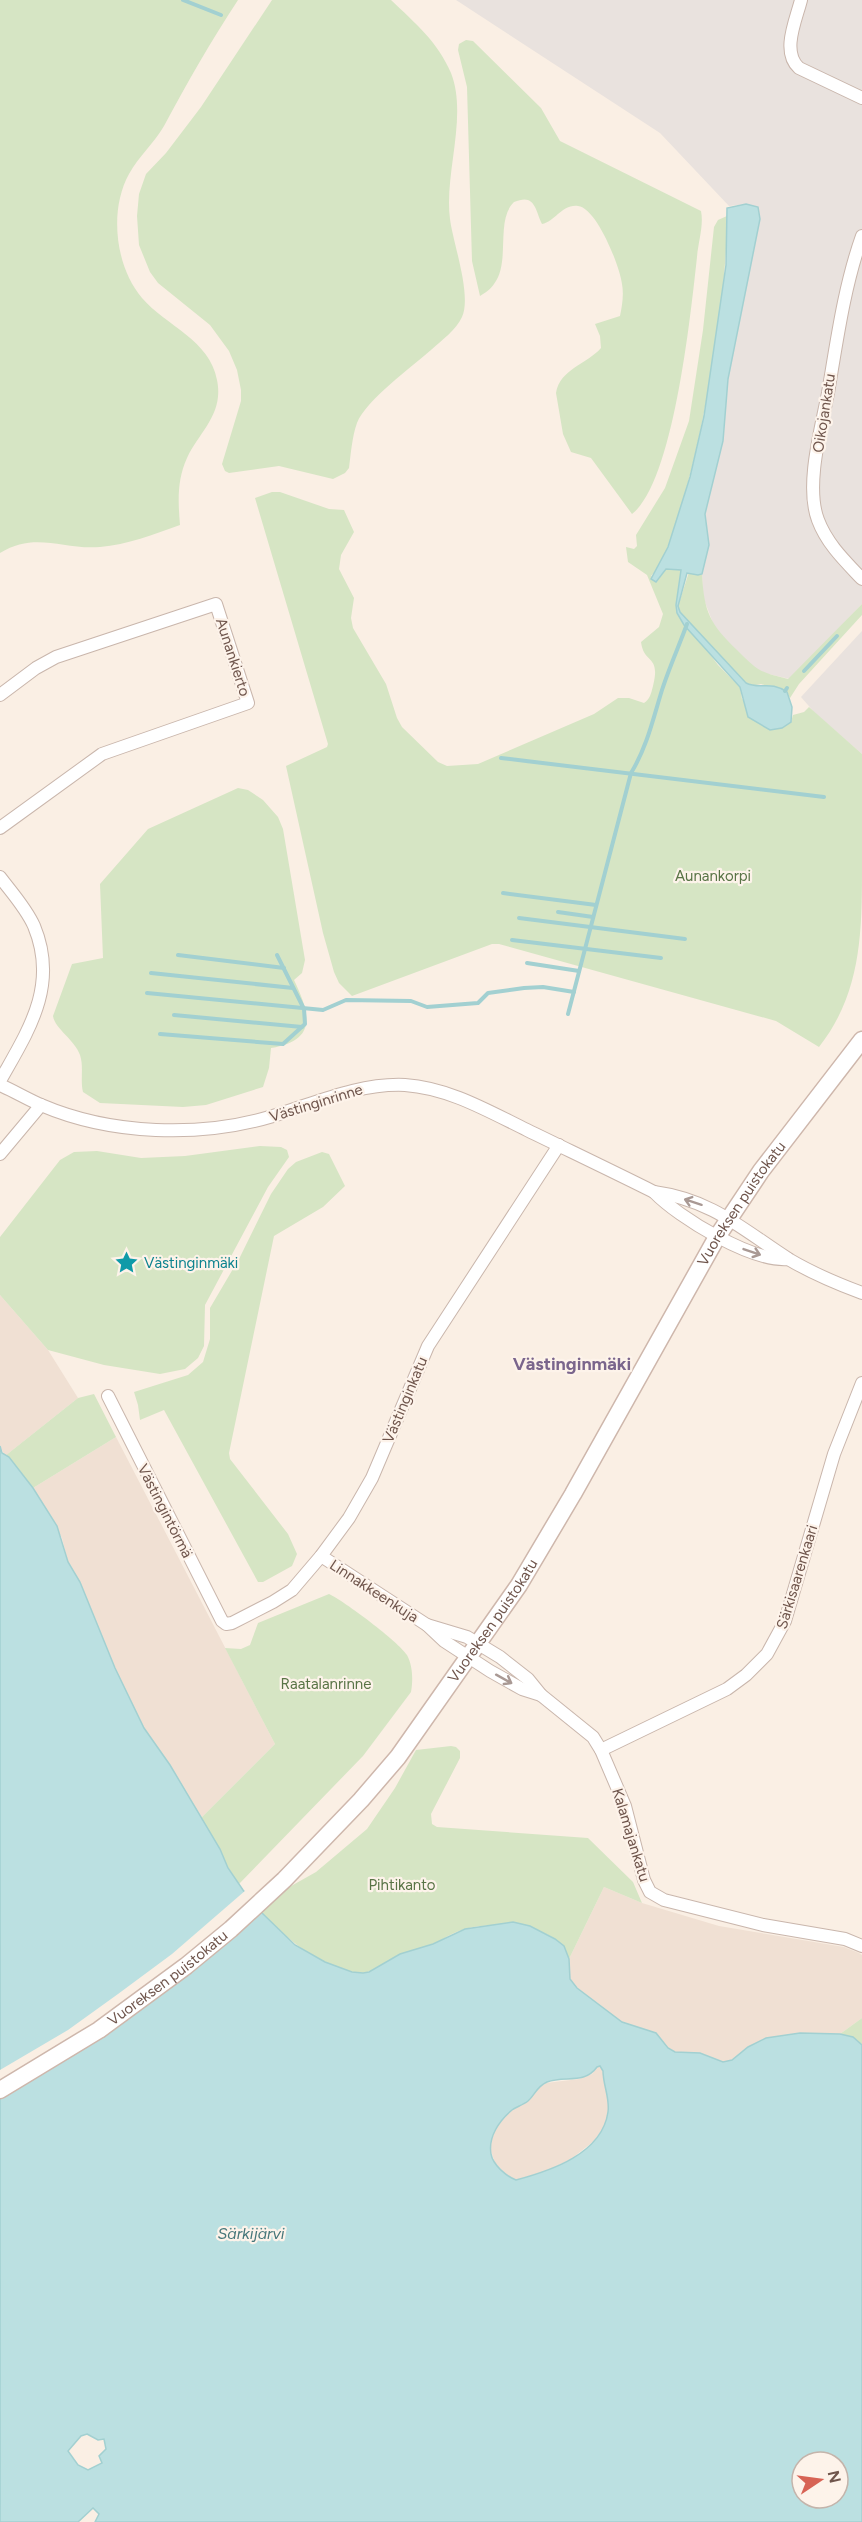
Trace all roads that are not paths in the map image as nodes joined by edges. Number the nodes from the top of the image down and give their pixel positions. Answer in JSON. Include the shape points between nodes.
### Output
{"nodes":[{"id":1,"x":801,"y":0,"type":"edge"},
{"id":2,"x":862,"y":98,"type":"edge"},
{"id":3,"x":862,"y":236,"type":"edge"},
{"id":4,"x":862,"y":579,"type":"edge"},
{"id":5,"x":0,"y":695,"type":"edge"},
{"id":6,"x":0,"y":828,"type":"edge"},
{"id":7,"x":0,"y":877,"type":"edge"},
{"id":8,"x":862,"y":1040,"type":"edge"},
{"id":9,"x":0,"y":1083,"type":"edge"},
{"id":10,"x":40,"y":1105,"type":"junction"},
{"id":11,"x":559,"y":1145,"type":"junction"},
{"id":12,"x":0,"y":1154,"type":"edge"},
{"id":13,"x":654,"y":1192,"type":"junction"},
{"id":14,"x":729,"y":1218,"type":"junction"},
{"id":15,"x":717,"y":1238,"type":"junction"},
{"id":16,"x":788,"y":1259,"type":"junction"},
{"id":17,"x":862,"y":1293,"type":"edge"},
{"id":18,"x":862,"y":1383,"type":"edge"},
{"id":19,"x":108,"y":1396,"type":"dead end"},
{"id":20,"x":321,"y":1556,"type":"junction"},
{"id":21,"x":226,"y":1624,"type":"joint"},
{"id":22,"x":475,"y":1651,"type":"junction"},
{"id":23,"x":601,"y":1750,"type":"junction"},
{"id":24,"x":862,"y":1946,"type":"edge"},
{"id":25,"x":0,"y":2090,"type":"edge"}],
"edges":[{"from":1,"to":2,"type":"street","via":[[790,55],[799,68]]},
{"from":3,"to":4,"type":"street","name":"Oikojankatu","via":[[847,283],[818,446],[813,498],[825,537]]},
{"from":5,"to":6,"type":"street","name":"Aunankierto","via":[[56,657],[216,604],[248,703],[102,754]]},
{"from":7,"to":9,"type":"street","via":[[34,926],[44,977],[33,1022]]},
{"from":8,"to":14,"type":"main road","name":"Vuoreksen puistokatu"},
{"from":9,"to":10,"type":"street","name":"Västinginrinne"},
{"from":10,"to":11,"type":"street","name":"Västinginrinne","via":[[106,1124],[170,1130],[244,1123],[359,1088],[405,1085],[464,1099]]},
{"from":10,"to":12,"type":"street"},
{"from":11,"to":13,"type":"street","name":"Västinginrinne"},
{"from":11,"to":20,"type":"street","name":"Västinginkatu","via":[[431,1340],[372,1478]]},
{"from":14,"to":13,"type":"street","name":"Västinginrinne","one_way":true,"via":[[712,1208]]},
{"from":13,"to":15,"type":"street","name":"Västinginrinne"},
{"from":14,"to":15,"type":"main road","name":"Vuoreksen puistokatu"},
{"from":14,"to":16,"type":"street","name":"Västinginrinne"},
{"from":15,"to":16,"type":"street","name":"Västinginrinne","one_way":true,"via":[[755,1253]]},
{"from":15,"to":22,"type":"main road","name":"Vuoreksen puistokatu","via":[[573,1494]]},
{"from":16,"to":17,"type":"street"},
{"from":18,"to":23,"type":"street","name":"Särkisaarenkaari","via":[[827,1473],[785,1621],[767,1654],[727,1689]]},
{"from":19,"to":21,"type":"street","name":"Västingintörmä"},
{"from":20,"to":21,"type":"street","name":"Västinginkatu","via":[[284,1596]]},
{"from":20,"to":22,"type":"street","name":"Linnakkeenkuja","via":[[427,1624],[450,1631]]},
{"from":22,"to":23,"type":"street","name":"Kalamajankatu","via":[[528,1679],[541,1695],[593,1737]]},
{"from":22,"to":25,"type":"main road","name":"Vuoreksen puistokatu","via":[[398,1757],[269,1894],[186,1966],[99,2030]]},
{"from":23,"to":24,"type":"street","name":"Kalamajankatu","via":[[625,1806],[644,1880],[655,1896]]}]}
